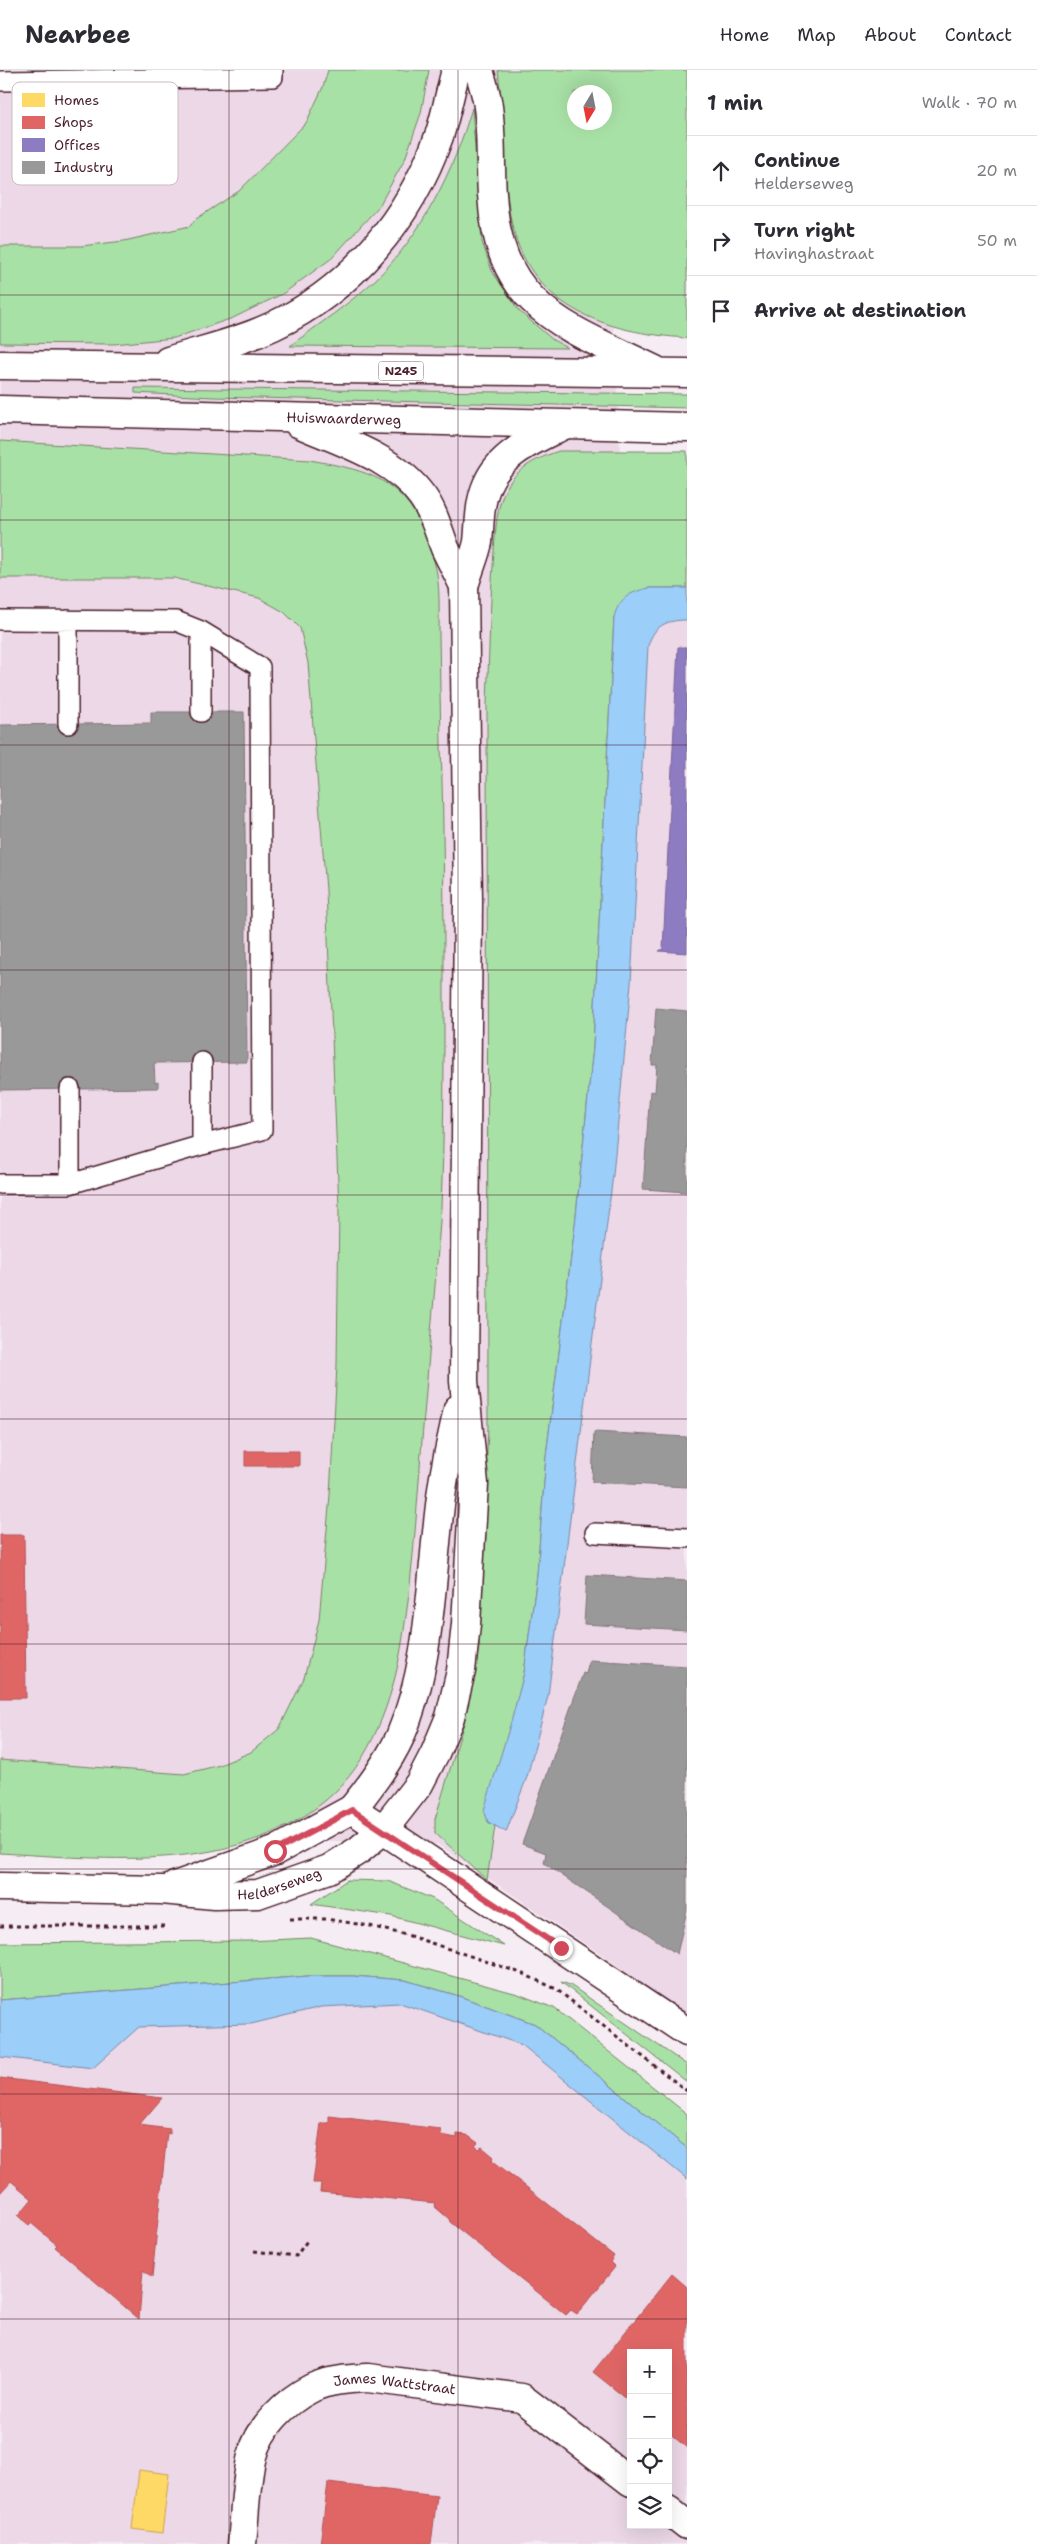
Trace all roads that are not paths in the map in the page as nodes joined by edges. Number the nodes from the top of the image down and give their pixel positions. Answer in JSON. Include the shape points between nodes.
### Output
{"nodes":[{"id":1,"x":273,"y":70,"type":"edge"},
{"id":2,"x":456,"y":70,"type":"edge"},
{"id":3,"x":479,"y":70,"type":"edge"},
{"id":4,"x":0,"y":81,"type":"edge"},
{"id":5,"x":0,"y":365,"type":"edge"},
{"id":6,"x":140,"y":368,"type":"junction"},
{"id":7,"x":674,"y":373,"type":"edge"},
{"id":8,"x":0,"y":410,"type":"edge"},
{"id":9,"x":288,"y":418,"type":"junction"},
{"id":10,"x":564,"y":424,"type":"junction"},
{"id":11,"x":687,"y":427,"type":"edge"},
{"id":12,"x":464,"y":586,"type":"junction"},
{"id":13,"x":0,"y":620,"type":"edge"},
{"id":14,"x":68,"y":620,"type":"junction"},
{"id":15,"x":201,"y":632,"type":"junction"},
{"id":16,"x":201,"y":712,"type":"dead end"},
{"id":17,"x":68,"y":724,"type":"dead end"},
{"id":18,"x":202,"y":1062,"type":"dead end"},
{"id":19,"x":70,"y":1089,"type":"dead end"},
{"id":20,"x":202,"y":1145,"type":"junction"},
{"id":21,"x":0,"y":1184,"type":"edge"},
{"id":22,"x":70,"y":1184,"type":"junction"},
{"id":23,"x":464,"y":1382,"type":"junction"},
{"id":24,"x":595,"y":1533,"type":"dead end"},
{"id":25,"x":687,"y":1538,"type":"edge"},
{"id":26,"x":352,"y":1810,"type":"junction"},
{"id":27,"x":383,"y":1830,"type":"junction"},
{"id":28,"x":0,"y":1887,"type":"edge"},
{"id":29,"x":162,"y":1890,"type":"junction"},
{"id":30,"x":687,"y":2032,"type":"edge"},
{"id":31,"x":627,"y":2479,"type":"edge"},
{"id":32,"x":672,"y":2513,"type":"edge"},
{"id":33,"x":687,"y":2525,"type":"edge"},
{"id":34,"x":242,"y":2544,"type":"edge"}],
"edges":[{"from":1,"to":4,"type":"lane","via":[[273,77]]},
{"from":2,"to":6,"type":"main road","via":[[439,135],[422,179],[387,235],[358,266],[312,304],[272,326],[232,342]]},
{"from":3,"to":7,"type":"main road","via":[[488,106],[496,233],[516,280],[532,302],[552,318]]},
{"from":5,"to":6,"type":"main road","number":"N245"},
{"from":6,"to":7,"type":"main road","number":"N245"},
{"from":8,"to":9,"type":"main road","name":"Huiswaarderweg"},
{"from":9,"to":10,"type":"main road","name":"Huiswaarderweg"},
{"from":9,"to":12,"type":"main road","via":[[383,461],[408,479],[423,496]]},
{"from":10,"to":11,"type":"main road","name":"Huiswaarderweg"},
{"from":10,"to":12,"type":"main road","via":[[529,442],[495,471],[482,501],[477,544]]},
{"from":12,"to":23,"type":"main road","via":[[468,901]]},
{"from":13,"to":14,"type":"lane"},
{"from":14,"to":15,"type":"lane","via":[[176,621]]},
{"from":14,"to":17,"type":"lane"},
{"from":15,"to":16,"type":"lane"},
{"from":15,"to":20,"type":"lane","via":[[260,667],[262,1130]]},
{"from":18,"to":20,"type":"lane"},
{"from":19,"to":22,"type":"lane"},
{"from":20,"to":22,"type":"lane"},
{"from":21,"to":22,"type":"lane"},
{"from":23,"to":26,"type":"main road","via":[[443,1483],[426,1637],[413,1698],[400,1737],[376,1780]]},
{"from":23,"to":27,"type":"main road","name":"Helderseweg","via":[[474,1484],[461,1671],[450,1717],[435,1753],[419,1784]]},
{"from":24,"to":25,"type":"lane"},
{"from":26,"to":27,"type":"main road"},
{"from":26,"to":29,"type":"main road","name":"Helderseweg","via":[[275,1851]]},
{"from":27,"to":29,"type":"main road","name":"Helderseweg","via":[[329,1869],[258,1894],[214,1895]]},
{"from":27,"to":30,"type":"main road"},
{"from":28,"to":29,"type":"main road","name":"Helderseweg"},
{"from":31,"to":34,"type":"main road","name":"James Wattstraat","via":[[522,2398],[368,2378],[348,2379],[312,2388],[281,2410],[265,2428],[252,2455]]},
{"from":32,"to":33,"type":"main road"}]}
